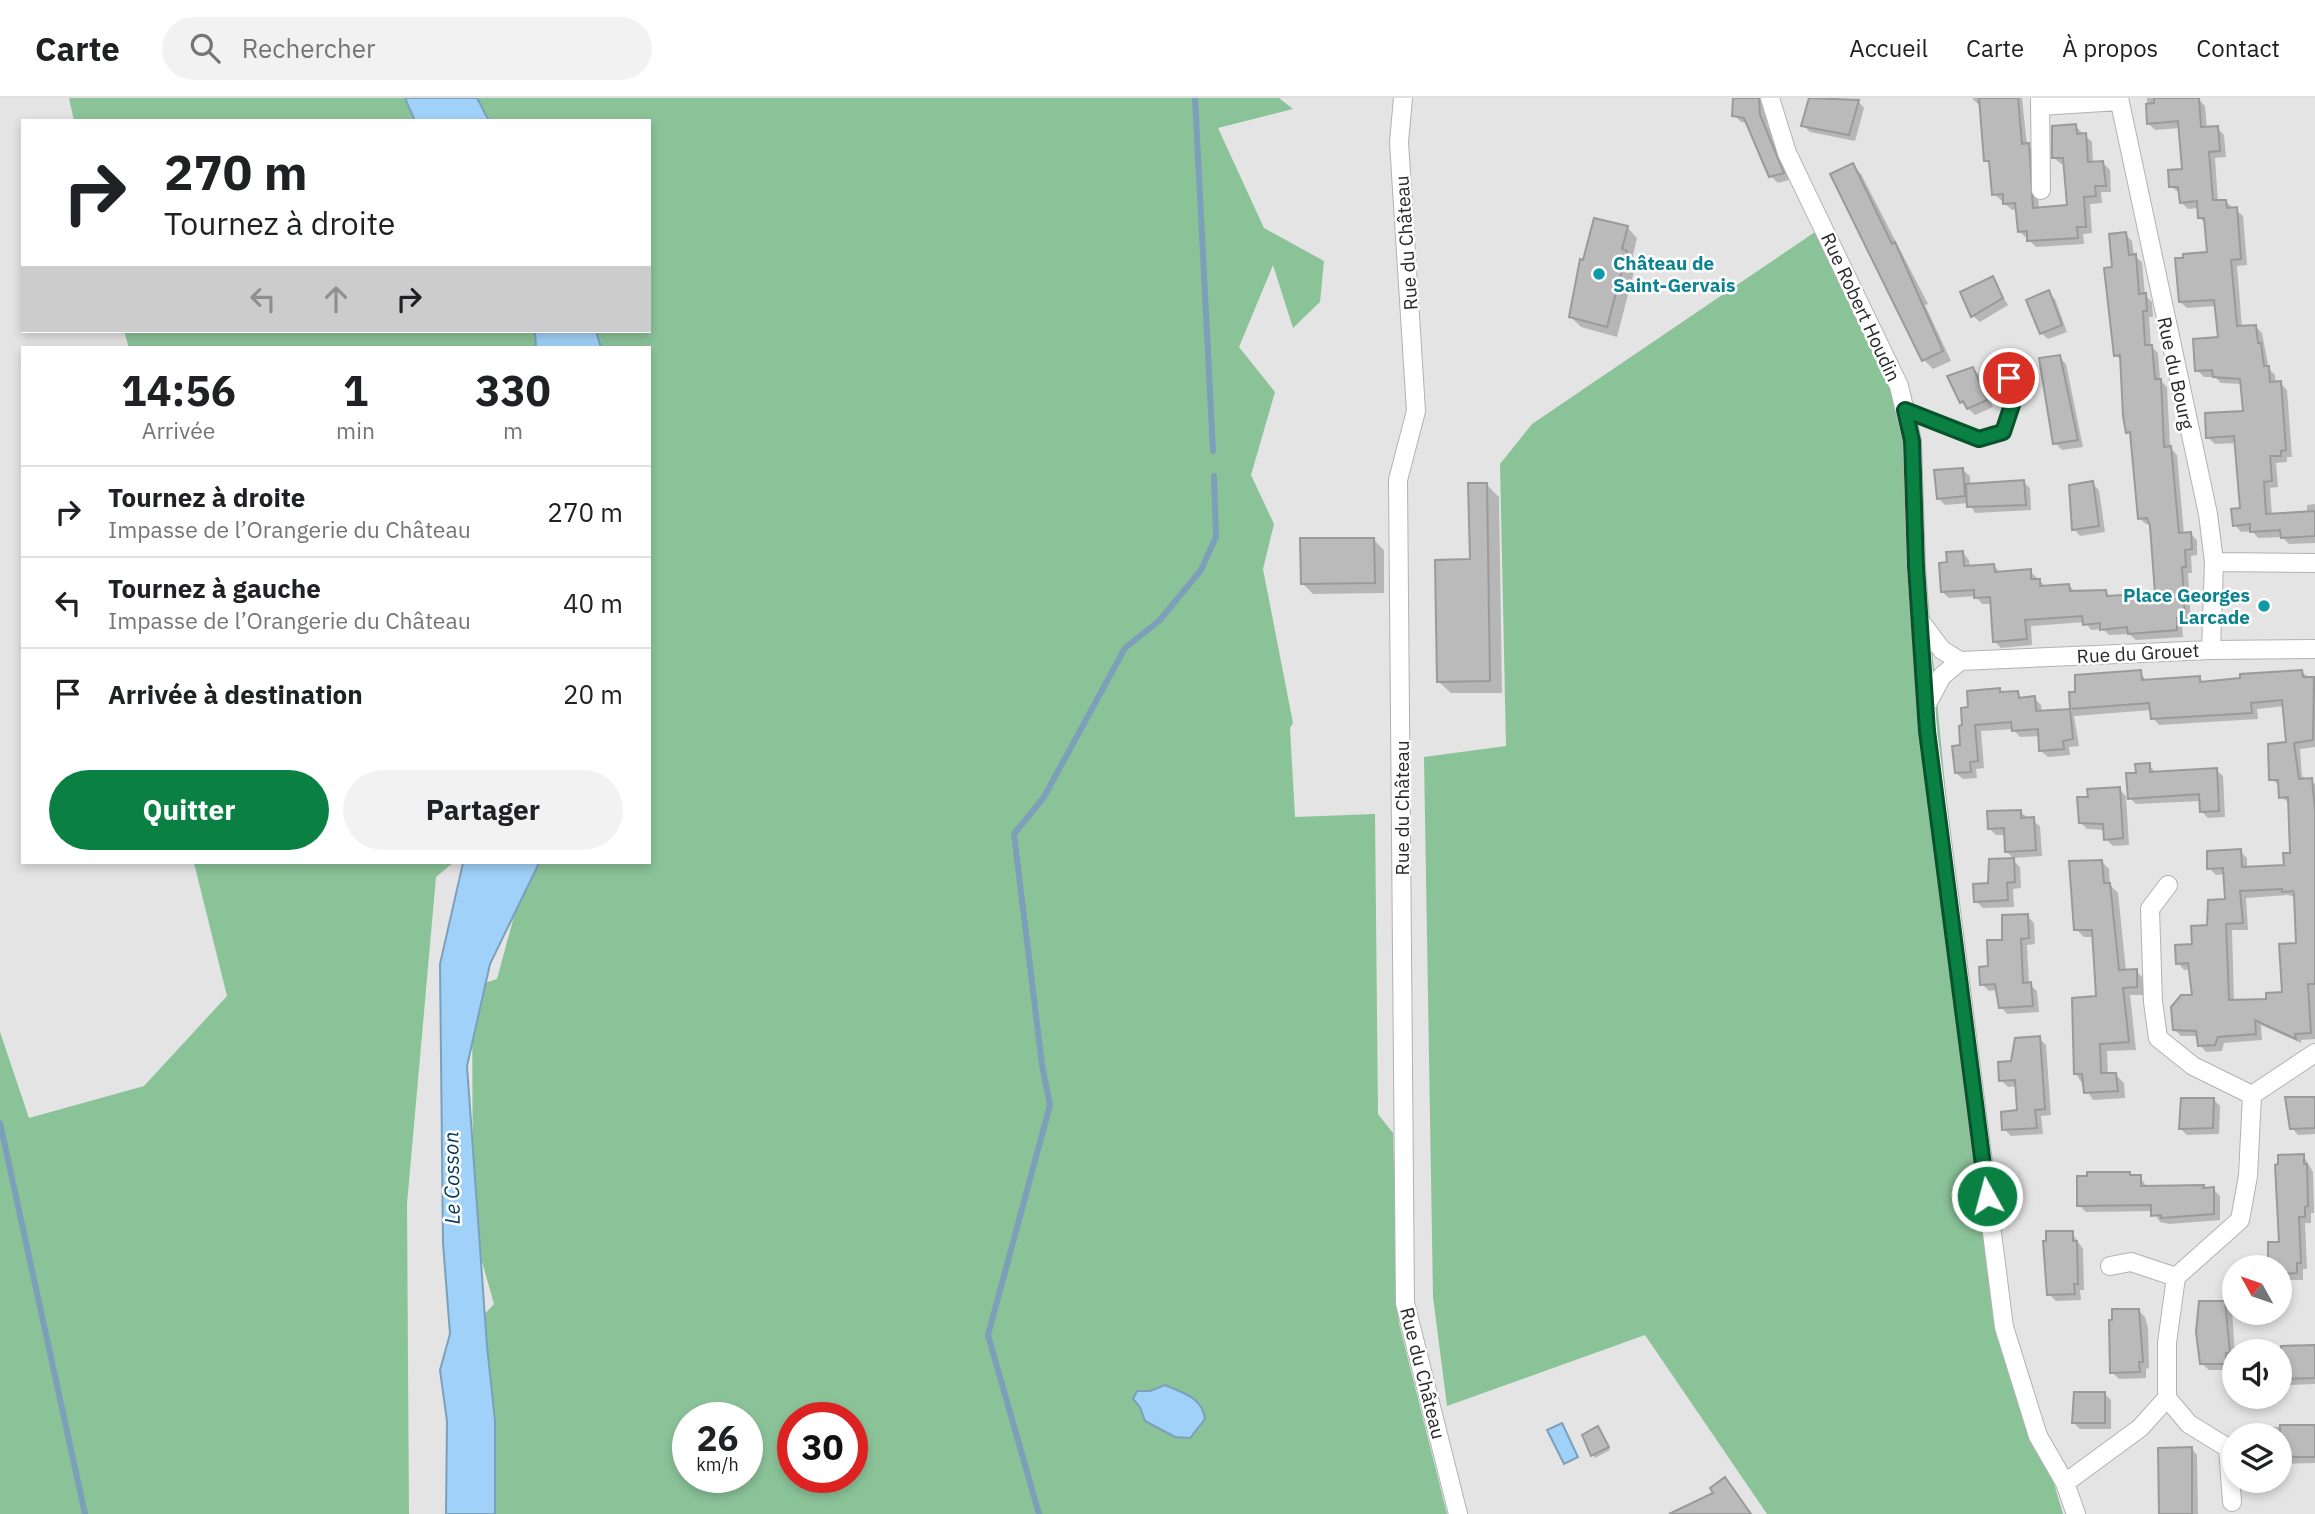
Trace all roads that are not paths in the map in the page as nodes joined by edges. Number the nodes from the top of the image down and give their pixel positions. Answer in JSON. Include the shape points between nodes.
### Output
{"nodes":[{"id":1,"x":1402,"y":98,"type":"edge"},
{"id":2,"x":1770,"y":98,"type":"edge"},
{"id":3,"x":2119,"y":100,"type":"edge"},
{"id":4,"x":2040,"y":102,"type":"edge"},
{"id":5,"x":2041,"y":190,"type":"dead end"},
{"id":6,"x":2004,"y":358,"type":"dead end"},
{"id":7,"x":1905,"y":410,"type":"junction"},
{"id":8,"x":2214,"y":562,"type":"junction"},
{"id":9,"x":2315,"y":563,"type":"edge"},
{"id":10,"x":1920,"y":621,"type":"junction"},
{"id":11,"x":2315,"y":649,"type":"edge"},
{"id":12,"x":2211,"y":650,"type":"junction"},
{"id":13,"x":1960,"y":662,"type":"junction"},
{"id":14,"x":1927,"y":704,"type":"junction"},
{"id":15,"x":2168,"y":885,"type":"dead end"},
{"id":16,"x":2315,"y":1053,"type":"edge"},
{"id":17,"x":2252,"y":1095,"type":"junction"},
{"id":18,"x":2110,"y":1266,"type":"dead end"},
{"id":19,"x":2176,"y":1277,"type":"junction"},
{"id":20,"x":2167,"y":1398,"type":"junction"},
{"id":21,"x":2065,"y":1483,"type":"junction"},
{"id":22,"x":2232,"y":1502,"type":"dead end"},
{"id":23,"x":1458,"y":1514,"type":"edge"},
{"id":24,"x":2077,"y":1514,"type":"edge"}],
"edges":[{"from":1,"to":23,"type":"street","name":"Rue du Château","via":[[1399,142],[1416,411],[1398,480],[1405,1303]]},
{"from":2,"to":7,"type":"street","name":"Rue Robert Houdin","via":[[1787,153],[1899,386]]},
{"from":3,"to":4,"type":"street"},
{"from":3,"to":8,"type":"street","name":"Rue du Bourg","via":[[2208,514]]},
{"from":4,"to":5,"type":"street"},
{"from":6,"to":7,"type":"lane","via":[[2014,399],[2003,432],[1979,439]]},
{"from":7,"to":10,"type":"street","name":"Rue Robert Houdin","via":[[1912,441]]},
{"from":8,"to":9,"type":"street"},
{"from":8,"to":12,"type":"street","name":"Rue du Bourg"},
{"from":10,"to":13,"type":"street","via":[[1942,650]]},
{"from":10,"to":14,"type":"street","name":"Rue Robert Houdin"},
{"from":11,"to":12,"type":"street","name":"Rue du Grouet"},
{"from":12,"to":13,"type":"street","name":"Rue du Grouet"},
{"from":13,"to":14,"type":"street","via":[[1942,676]]},
{"from":14,"to":21,"type":"street","name":"Rue Robert Houdin","via":[[2004,1327],[2038,1436]]},
{"from":15,"to":17,"type":"street","via":[[2150,909],[2158,1038],[2193,1066]]},
{"from":16,"to":17,"type":"street"},
{"from":17,"to":19,"type":"street","via":[[2248,1176],[2240,1220]]},
{"from":18,"to":19,"type":"street","via":[[2131,1262]]},
{"from":19,"to":20,"type":"street","via":[[2167,1343]]},
{"from":20,"to":21,"type":"street","via":[[2140,1428]]},
{"from":20,"to":22,"type":"street","via":[[2189,1424],[2228,1448]]},
{"from":21,"to":24,"type":"street","name":"Rue Robert Houdin"}]}
